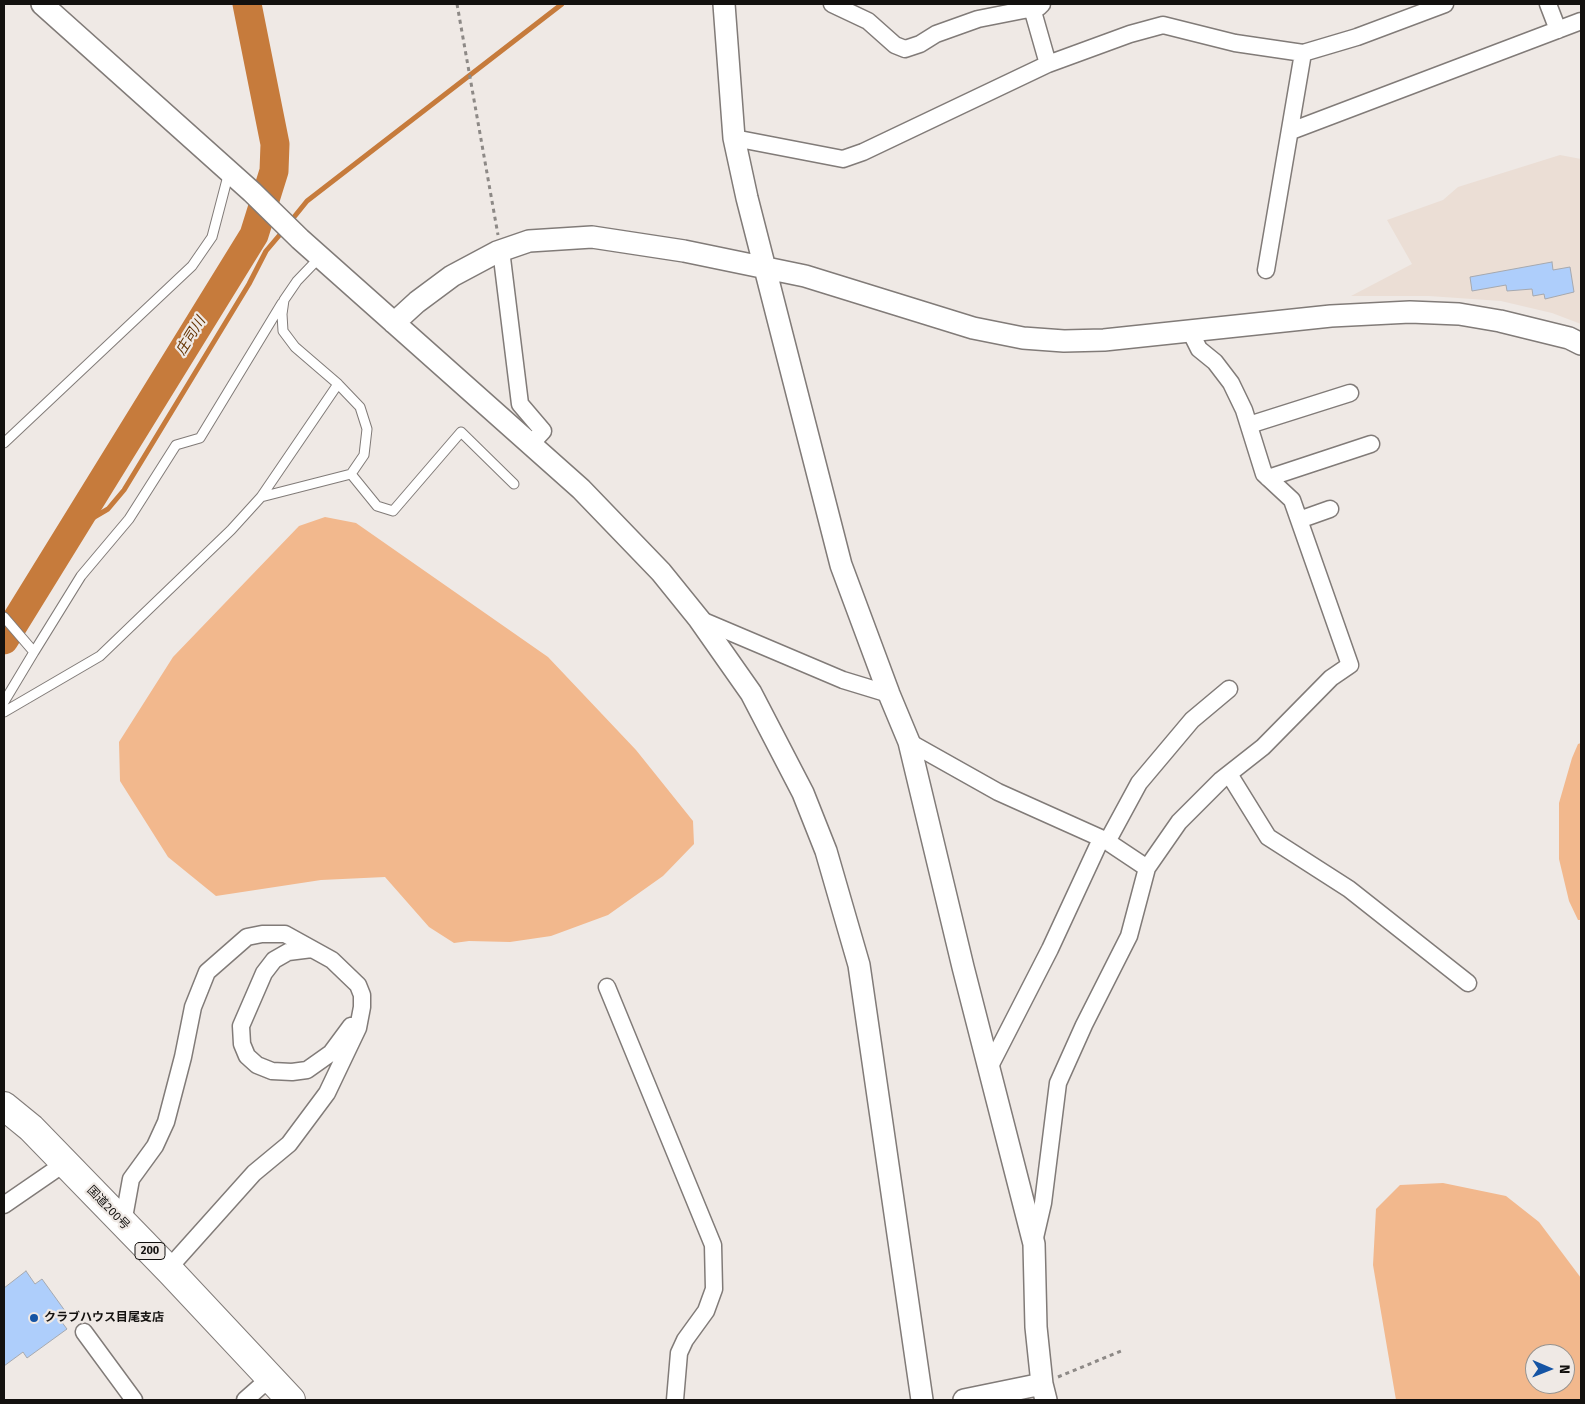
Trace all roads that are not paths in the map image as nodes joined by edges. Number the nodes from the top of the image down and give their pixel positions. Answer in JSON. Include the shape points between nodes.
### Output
{"nodes":[{"id":1,"x":42,"y":4,"type":"edge"},
{"id":2,"x":724,"y":4,"type":"edge"},
{"id":3,"x":832,"y":4,"type":"edge"},
{"id":4,"x":1445,"y":4,"type":"edge"},
{"id":5,"x":1548,"y":4,"type":"edge"},
{"id":6,"x":1037,"y":6,"type":"edge"},
{"id":7,"x":1581,"y":21,"type":"edge"},
{"id":8,"x":1558,"y":30,"type":"junction"},
{"id":9,"x":1303,"y":53,"type":"junction"},
{"id":10,"x":1048,"y":64,"type":"junction"},
{"id":11,"x":1291,"y":131,"type":"junction"},
{"id":12,"x":734,"y":138,"type":"junction"},
{"id":13,"x":229,"y":172,"type":"junction"},
{"id":14,"x":501,"y":250,"type":"junction"},
{"id":15,"x":320,"y":257,"type":"junction"},
{"id":16,"x":765,"y":267,"type":"junction"},
{"id":17,"x":1266,"y":270,"type":"dead end"},
{"id":18,"x":284,"y":300,"type":"junction"},
{"id":19,"x":394,"y":323,"type":"junction"},
{"id":20,"x":1190,"y":331,"type":"junction"},
{"id":21,"x":1577,"y":340,"type":"edge"},
{"id":22,"x":338,"y":384,"type":"junction"},
{"id":23,"x":1350,"y":393,"type":"dead end"},
{"id":24,"x":1249,"y":424,"type":"junction"},
{"id":25,"x":4,"y":443,"type":"edge"},
{"id":26,"x":531,"y":444,"type":"junction"},
{"id":27,"x":1371,"y":444,"type":"dead end"},
{"id":28,"x":352,"y":474,"type":"junction"},
{"id":29,"x":1268,"y":478,"type":"junction"},
{"id":30,"x":514,"y":484,"type":"dead end"},
{"id":31,"x":261,"y":497,"type":"junction"},
{"id":32,"x":1330,"y":509,"type":"dead end"},
{"id":33,"x":1299,"y":520,"type":"junction"},
{"id":34,"x":4,"y":617,"type":"edge"},
{"id":35,"x":699,"y":619,"type":"junction"},
{"id":36,"x":31,"y":649,"type":"junction"},
{"id":37,"x":1229,"y":689,"type":"dead end"},
{"id":38,"x":888,"y":694,"type":"junction"},
{"id":39,"x":4,"y":702,"type":"edge"},
{"id":40,"x":4,"y":712,"type":"edge"},
{"id":41,"x":909,"y":742,"type":"junction"},
{"id":42,"x":1229,"y":774,"type":"junction"},
{"id":43,"x":1104,"y":840,"type":"junction"},
{"id":44,"x":1147,"y":868,"type":"junction"},
{"id":45,"x":312,"y":949,"type":"junction"},
{"id":46,"x":1468,"y":983,"type":"dead end"},
{"id":47,"x":607,"y":987,"type":"dead end"},
{"id":48,"x":360,"y":1014,"type":"junction"},
{"id":49,"x":989,"y":1068,"type":"junction"},
{"id":50,"x":4,"y":1106,"type":"edge"},
{"id":51,"x":65,"y":1163,"type":"junction"},
{"id":52,"x":4,"y":1205,"type":"edge"},
{"id":53,"x":123,"y":1223,"type":"junction"},
{"id":54,"x":1034,"y":1244,"type":"junction"},
{"id":55,"x":168,"y":1269,"type":"junction"},
{"id":56,"x":84,"y":1332,"type":"dead end"},
{"id":57,"x":270,"y":1378,"type":"junction"},
{"id":58,"x":1044,"y":1392,"type":"edge"},
{"id":59,"x":134,"y":1400,"type":"edge"},
{"id":60,"x":245,"y":1400,"type":"edge"},
{"id":61,"x":292,"y":1400,"type":"edge"},
{"id":62,"x":675,"y":1400,"type":"edge"},
{"id":63,"x":922,"y":1400,"type":"edge"},
{"id":64,"x":964,"y":1400,"type":"edge"}],
"edges":[{"from":1,"to":13,"type":"street"},
{"from":2,"to":12,"type":"street"},
{"from":3,"to":6,"type":"street","via":[[868,21],[895,45],[905,49],[978,19]]},
{"from":4,"to":9,"type":"street"},
{"from":5,"to":8,"type":"street"},
{"from":6,"to":10,"type":"street"},
{"from":7,"to":8,"type":"street"},
{"from":8,"to":11,"type":"street"},
{"from":9,"to":10,"type":"street","via":[[1235,43],[1163,25]]},
{"from":9,"to":11,"type":"street"},
{"from":10,"to":12,"type":"street","via":[[843,159]]},
{"from":11,"to":17,"type":"street"},
{"from":12,"to":16,"type":"street"},
{"from":13,"to":15,"type":"street"},
{"from":13,"to":25,"type":"lane","via":[[212,237],[192,266]]},
{"from":14,"to":16,"type":"street","via":[[529,241],[592,238]]},
{"from":14,"to":19,"type":"street","via":[[452,276]]},
{"from":14,"to":26,"type":"street","via":[[520,404],[543,431]]},
{"from":15,"to":18,"type":"lane"},
{"from":15,"to":19,"type":"street"},
{"from":16,"to":20,"type":"street","via":[[806,276],[973,328],[1024,338],[1104,340]]},
{"from":16,"to":38,"type":"street","via":[[841,565]]},
{"from":18,"to":22,"type":"lane","via":[[283,331],[295,347]]},
{"from":18,"to":36,"type":"lane","via":[[200,438],[176,445],[129,519],[81,576]]},
{"from":19,"to":26,"type":"street"},
{"from":20,"to":21,"type":"street","via":[[1339,315],[1410,312],[1467,315]]},
{"from":20,"to":24,"type":"street","via":[[1199,350],[1215,362],[1231,383]]},
{"from":22,"to":28,"type":"lane","via":[[360,407],[367,429],[364,455]]},
{"from":22,"to":31,"type":"lane"},
{"from":23,"to":24,"type":"street"},
{"from":24,"to":29,"type":"street"},
{"from":26,"to":35,"type":"street","via":[[628,536]]},
{"from":27,"to":29,"type":"street"},
{"from":28,"to":30,"type":"lane","via":[[377,506],[393,511],[461,432]]},
{"from":28,"to":31,"type":"lane"},
{"from":29,"to":33,"type":"street","via":[[1292,500]]},
{"from":31,"to":40,"type":"lane","via":[[100,656]]},
{"from":32,"to":33,"type":"street"},
{"from":33,"to":42,"type":"street","via":[[1350,665],[1331,678],[1263,747]]},
{"from":34,"to":36,"type":"lane"},
{"from":35,"to":38,"type":"street","via":[[843,680]]},
{"from":35,"to":63,"type":"street","via":[[750,693],[803,793],[826,851],[845,914],[859,965]]},
{"from":36,"to":39,"type":"lane"},
{"from":37,"to":43,"type":"street","via":[[1192,720],[1139,783]]},
{"from":38,"to":41,"type":"street"},
{"from":41,"to":43,"type":"street","via":[[998,792]]},
{"from":41,"to":49,"type":"street"},
{"from":42,"to":44,"type":"street","via":[[1179,822]]},
{"from":42,"to":46,"type":"street","via":[[1268,837],[1349,889]]},
{"from":43,"to":44,"type":"street"},
{"from":43,"to":49,"type":"street"},
{"from":44,"to":54,"type":"street","via":[[1129,936],[1058,1083],[1043,1203]]},
{"from":45,"to":48,"type":"street","via":[[332,960],[358,985],[362,995]]},
{"from":45,"to":48,"type":"street","via":[[288,952],[274,960],[264,973],[241,1026],[242,1044],[247,1056],[272,1070],[307,1070],[331,1052]]},
{"from":45,"to":53,"type":"street","via":[[286,934],[247,937],[207,972],[193,1007],[184,1057],[166,1122],[155,1146],[131,1179]]},
{"from":47,"to":62,"type":"street","via":[[713,1245],[714,1289],[706,1311],[679,1353]]},
{"from":48,"to":55,"type":"street","via":[[358,1028],[327,1092],[289,1144],[254,1173]]},
{"from":49,"to":54,"type":"street"},
{"from":50,"to":51,"type":"highway","name":"国道200号","number":"200"},
{"from":51,"to":52,"type":"street"},
{"from":51,"to":53,"type":"highway","name":"国道200号","number":"200"},
{"from":53,"to":55,"type":"highway","name":"国道200号","number":"200"},
{"from":54,"to":58,"type":"street","via":[[1036,1328]]},
{"from":55,"to":57,"type":"highway","name":"国道200号","number":"200"},
{"from":56,"to":59,"type":"street"},
{"from":57,"to":60,"type":"street"},
{"from":57,"to":61,"type":"highway","name":"国道200号","number":"200"},
{"from":58,"to":64,"type":"street"}]}
